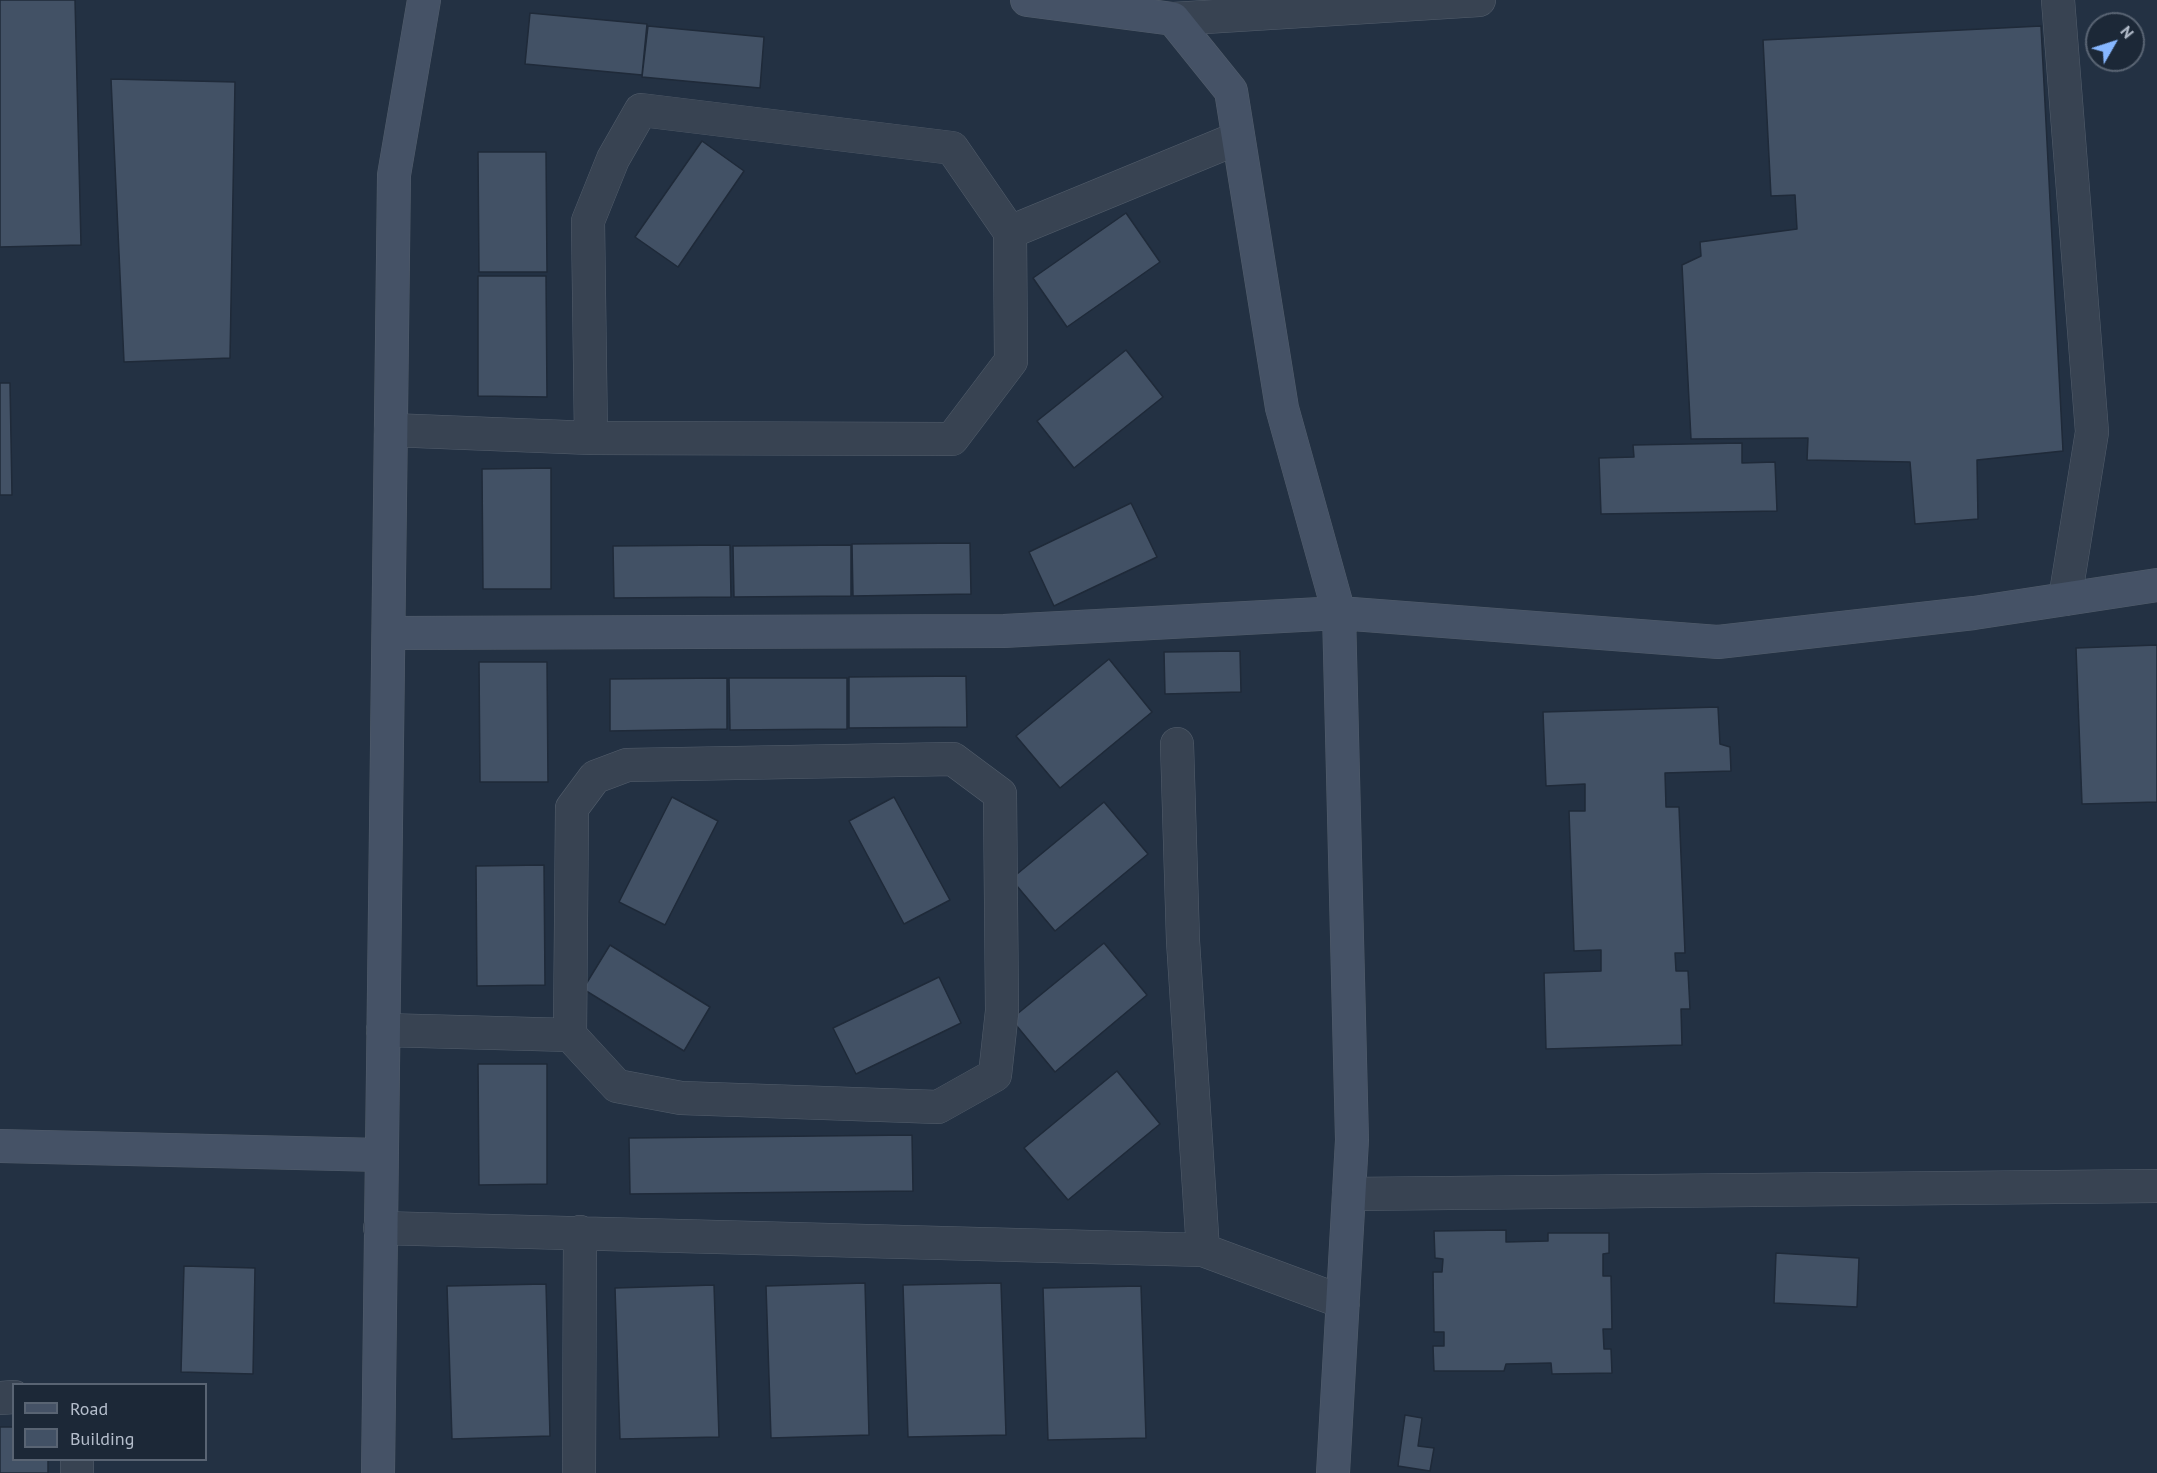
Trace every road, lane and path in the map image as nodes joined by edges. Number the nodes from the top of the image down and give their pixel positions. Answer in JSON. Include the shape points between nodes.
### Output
{"nodes":[{"id":1,"x":424,"y":0,"type":"edge"},
{"id":2,"x":1027,"y":0,"type":"edge"},
{"id":3,"x":1479,"y":0,"type":"edge"},
{"id":4,"x":2058,"y":0,"type":"edge"},
{"id":5,"x":1236,"y":8,"type":"edge"},
{"id":6,"x":1173,"y":19,"type":"junction"},
{"id":7,"x":1238,"y":138,"type":"junction"},
{"id":8,"x":1010,"y":232,"type":"junction"},
{"id":9,"x":391,"y":430,"type":"junction"},
{"id":10,"x":591,"y":438,"type":"junction"},
{"id":11,"x":2157,"y":585,"type":"edge"},
{"id":12,"x":2065,"y":599,"type":"junction"},
{"id":13,"x":1339,"y":613,"type":"junction"},
{"id":14,"x":388,"y":633,"type":"junction"},
{"id":15,"x":1177,"y":744,"type":"dead end"},
{"id":16,"x":383,"y":1030,"type":"junction"},
{"id":17,"x":570,"y":1035,"type":"junction"},
{"id":18,"x":0,"y":1146,"type":"edge"},
{"id":19,"x":381,"y":1155,"type":"junction"},
{"id":20,"x":2157,"y":1186,"type":"edge"},
{"id":21,"x":1349,"y":1194,"type":"junction"},
{"id":22,"x":380,"y":1228,"type":"junction"},
{"id":23,"x":580,"y":1232,"type":"junction"},
{"id":24,"x":1203,"y":1250,"type":"junction"},
{"id":25,"x":1342,"y":1302,"type":"junction"},
{"id":26,"x":378,"y":1473,"type":"edge"},
{"id":27,"x":579,"y":1473,"type":"edge"},
{"id":28,"x":1333,"y":1473,"type":"edge"}],
"edges":[{"from":1,"to":9,"type":"street","via":[[394,175]]},
{"from":2,"to":6,"type":"street"},
{"from":3,"to":5,"type":"street"},
{"from":4,"to":12,"type":"street","via":[[2092,432]]},
{"from":5,"to":6,"type":"street"},
{"from":6,"to":7,"type":"street","via":[[1231,91]]},
{"from":7,"to":8,"type":"street"},
{"from":7,"to":13,"type":"street","via":[[1282,408]]},
{"from":8,"to":10,"type":"street","via":[[1011,361],[952,439]]},
{"from":8,"to":10,"type":"street","via":[[952,148],[640,110],[613,159],[588,221]]},
{"from":9,"to":10,"type":"street"},
{"from":9,"to":14,"type":"street"},
{"from":11,"to":12,"type":"street"},
{"from":12,"to":13,"type":"street","via":[[1718,642]]},
{"from":13,"to":14,"type":"street","via":[[1004,632]]},
{"from":13,"to":21,"type":"street","via":[[1352,1140]]},
{"from":14,"to":16,"type":"street"},
{"from":15,"to":24,"type":"street","via":[[1183,941]]},
{"from":16,"to":17,"type":"street"},
{"from":16,"to":19,"type":"street"},
{"from":17,"to":17,"type":"street","via":[[572,808],[595,777],[627,765],[953,759],[1000,794],[1002,1011],[995,1075],[938,1107],[681,1098],[617,1086]]},
{"from":18,"to":19,"type":"street"},
{"from":19,"to":22,"type":"street"},
{"from":20,"to":21,"type":"street"},
{"from":21,"to":25,"type":"street"},
{"from":22,"to":23,"type":"street"},
{"from":22,"to":26,"type":"street"},
{"from":23,"to":24,"type":"street"},
{"from":23,"to":27,"type":"street"},
{"from":24,"to":25,"type":"street"},
{"from":25,"to":28,"type":"street"}]}
